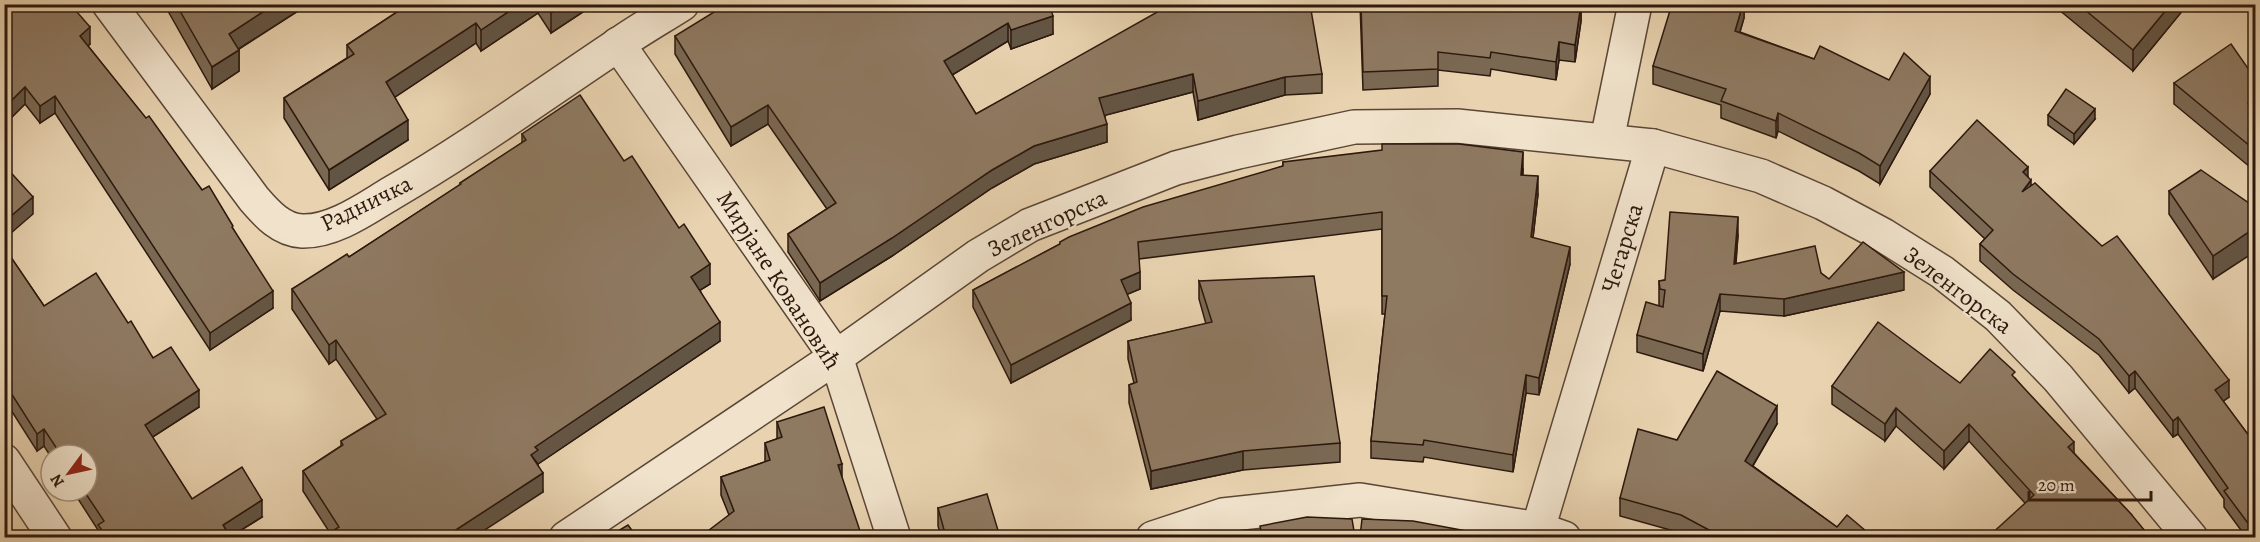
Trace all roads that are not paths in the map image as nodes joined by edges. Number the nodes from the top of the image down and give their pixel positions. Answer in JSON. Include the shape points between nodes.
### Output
{"nodes":[{"id":1,"x":109,"y":4,"type":"edge"},
{"id":2,"x":682,"y":4,"type":"edge"},
{"id":3,"x":1635,"y":4,"type":"edge"},
{"id":4,"x":618,"y":44,"type":"junction"},
{"id":5,"x":1607,"y":141,"type":"junction"},
{"id":6,"x":1653,"y":146,"type":"junction"},
{"id":7,"x":836,"y":357,"type":"junction"},
{"id":8,"x":4,"y":461,"type":"edge"},
{"id":9,"x":1551,"y":533,"type":"edge"},
{"id":10,"x":55,"y":537,"type":"edge"},
{"id":11,"x":566,"y":537,"type":"edge"},
{"id":12,"x":894,"y":537,"type":"edge"},
{"id":13,"x":1153,"y":537,"type":"edge"},
{"id":14,"x":2191,"y":537,"type":"edge"}],
"edges":[{"from":1,"to":4,"type":"street","name":"Радничка","via":[[254,199],[279,223],[303,231],[341,221],[422,175]]},
{"from":2,"to":4,"type":"street","name":"Радничка"},
{"from":3,"to":5,"type":"street"},
{"from":4,"to":7,"type":"street","name":"Мирјане Ковановић"},
{"from":5,"to":6,"type":"street"},
{"from":5,"to":7,"type":"street","name":"Зеленгорска","via":[[1457,126],[1354,127],[1176,168],[1030,225],[978,256]]},
{"from":6,"to":9,"type":"street","name":"Чегарска"},
{"from":6,"to":14,"type":"street","name":"Зеленгорска","via":[[1761,176],[1823,203],[1942,272],[1998,316],[2058,378]]},
{"from":7,"to":11,"type":"street","name":"Зеленгорска"},
{"from":7,"to":12,"type":"street","name":"Мирјане Ковановић"},
{"from":8,"to":10,"type":"street"},
{"from":9,"to":13,"type":"street","via":[[1360,500],[1222,515]]}]}
